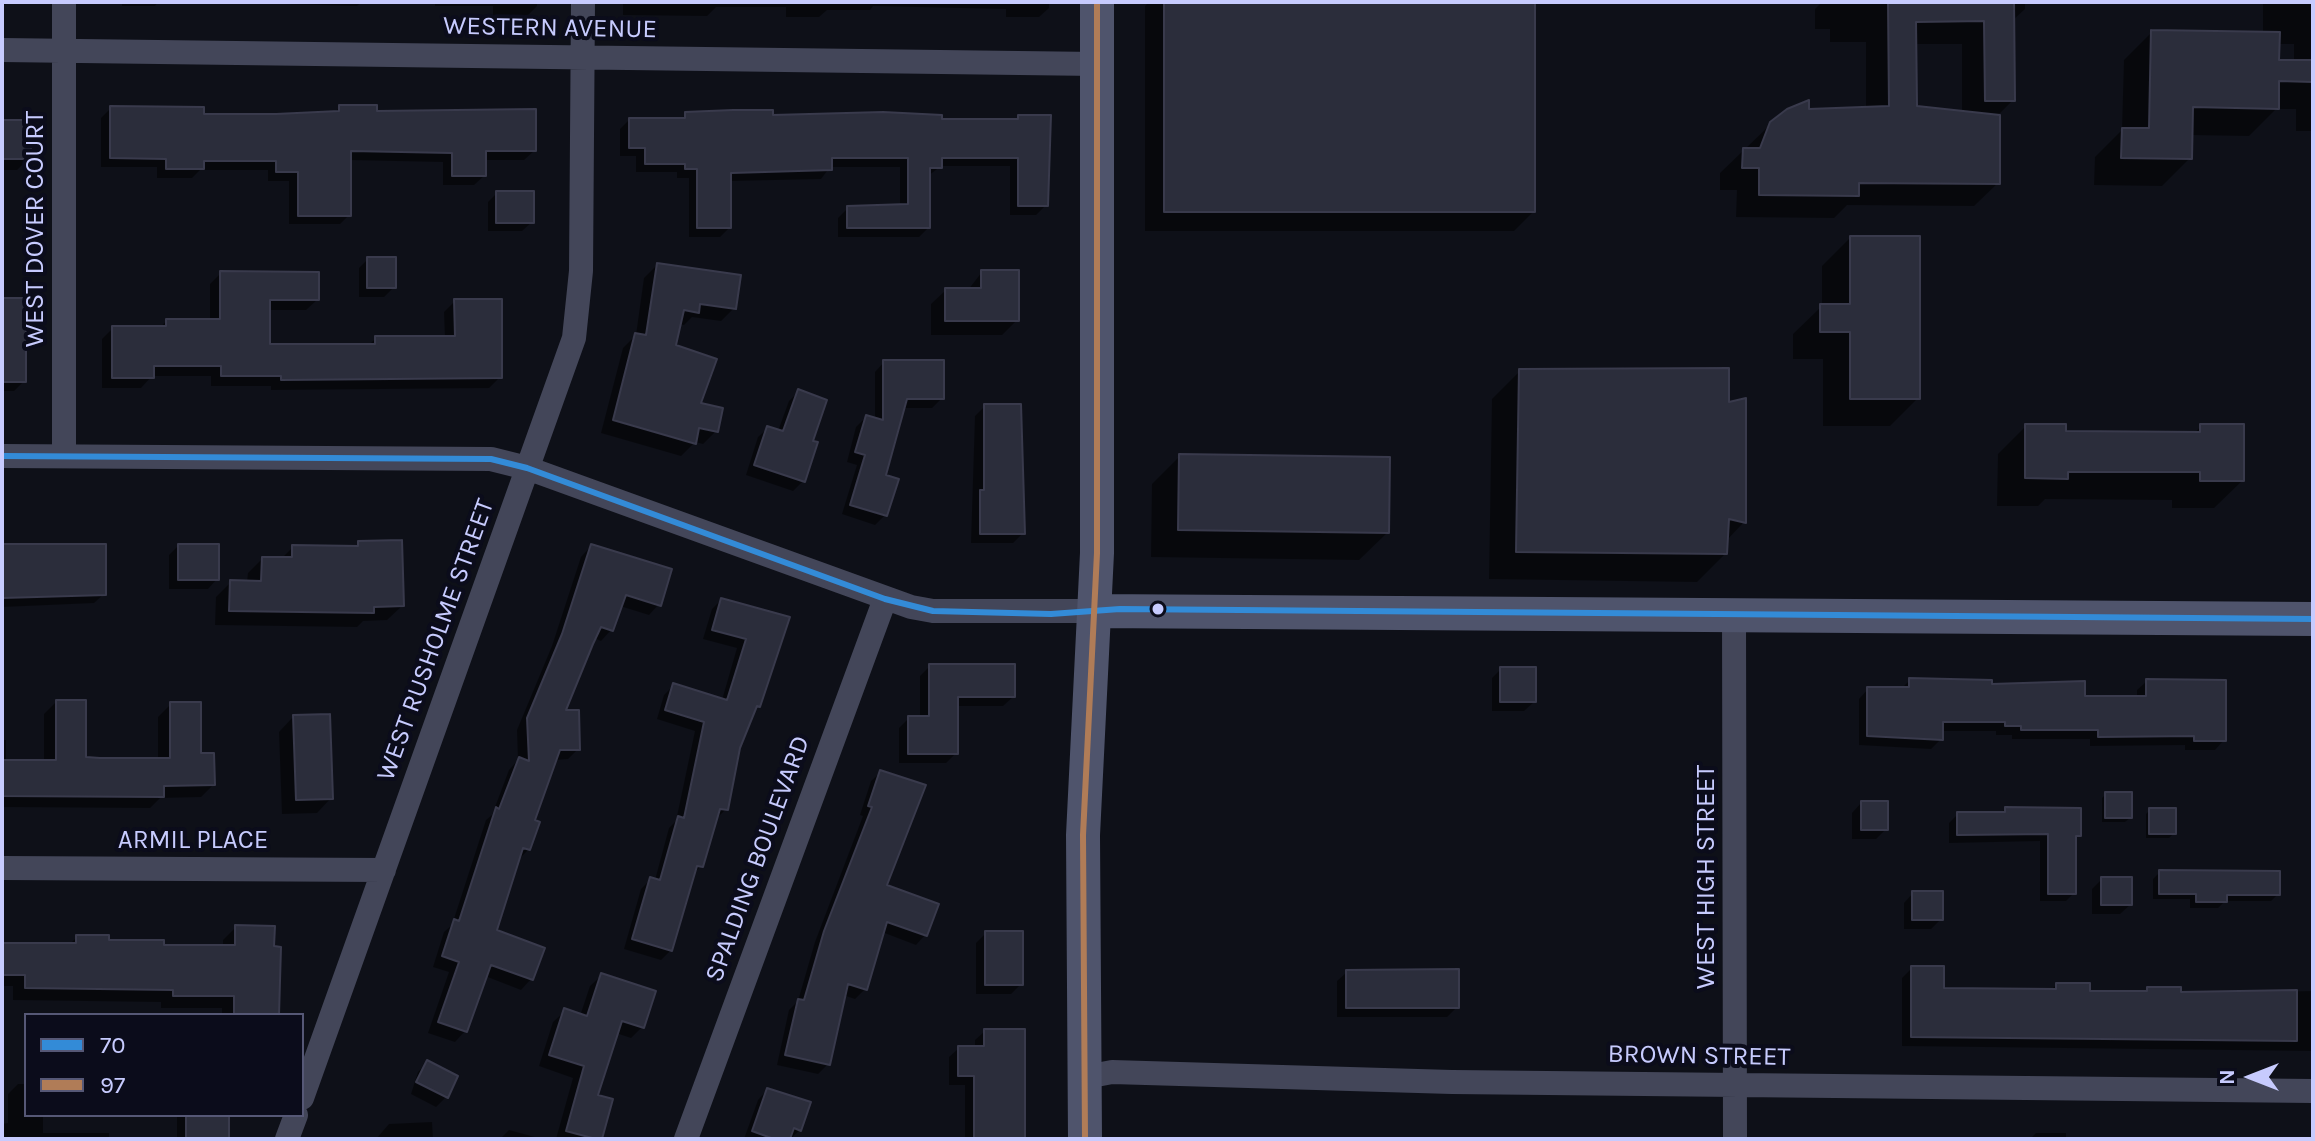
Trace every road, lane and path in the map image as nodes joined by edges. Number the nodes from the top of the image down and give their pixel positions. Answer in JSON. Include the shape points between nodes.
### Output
{"nodes":[{"id":1,"x":64,"y":2,"type":"edge"},
{"id":2,"x":583,"y":2,"type":"edge"},
{"id":3,"x":1097,"y":2,"type":"edge"},
{"id":4,"x":2,"y":50,"type":"edge"},
{"id":5,"x":64,"y":50,"type":"junction"},
{"id":6,"x":582,"y":56,"type":"junction"},
{"id":7,"x":1097,"y":64,"type":"junction"},
{"id":8,"x":2,"y":456,"type":"edge"},
{"id":9,"x":64,"y":456,"type":"junction"},
{"id":10,"x":527,"y":468,"type":"junction"},
{"id":11,"x":885,"y":599,"type":"junction"},
{"id":12,"x":1094,"y":611,"type":"junction"},
{"id":13,"x":1734,"y":615,"type":"junction"},
{"id":14,"x":2313,"y":619,"type":"edge"},
{"id":15,"x":2,"y":868,"type":"edge"},
{"id":16,"x":384,"y":870,"type":"junction"},
{"id":17,"x":1086,"y":1077,"type":"junction"},
{"id":18,"x":1735,"y":1085,"type":"junction"},
{"id":19,"x":2313,"y":1091,"type":"edge"},
{"id":20,"x":304,"y":1092,"type":"edge"},
{"id":21,"x":295,"y":1117,"type":"edge"},
{"id":22,"x":287,"y":1139,"type":"edge"},
{"id":23,"x":686,"y":1139,"type":"edge"},
{"id":24,"x":1085,"y":1139,"type":"edge"},
{"id":25,"x":1735,"y":1139,"type":"edge"}],
"edges":[{"from":1,"to":5,"type":"street","name":"WEST DOVER COURT"},
{"from":2,"to":6,"type":"street","name":"WEST RUSHOLME STREET"},
{"from":3,"to":7,"type":"street"},
{"from":4,"to":5,"type":"street","name":"WESTERN AVENUE"},
{"from":5,"to":6,"type":"street","name":"WESTERN AVENUE"},
{"from":5,"to":9,"type":"street","name":"WEST DOVER COURT"},
{"from":6,"to":7,"type":"street","name":"WESTERN AVENUE"},
{"from":6,"to":10,"type":"street","name":"WEST RUSHOLME STREET","via":[[581,271],[574,338]]},
{"from":7,"to":12,"type":"street"},
{"from":8,"to":9,"type":"street"},
{"from":9,"to":10,"type":"street","via":[[491,459]]},
{"from":10,"to":11,"type":"street"},
{"from":10,"to":16,"type":"street","name":"WEST RUSHOLME STREET"},
{"from":11,"to":12,"type":"street","via":[[933,611]]},
{"from":11,"to":23,"type":"street","name":"SPALDING BOULEVARD"},
{"from":12,"to":13,"type":"street"},
{"from":12,"to":17,"type":"street","via":[[1083,835]]},
{"from":13,"to":14,"type":"street"},
{"from":13,"to":18,"type":"street","name":"WEST HIGH STREET"},
{"from":15,"to":16,"type":"street","name":"ARMIL PLACE"},
{"from":16,"to":20,"type":"street","name":"WEST RUSHOLME STREET"},
{"from":17,"to":18,"type":"street","name":"BROWN STREET","via":[[1112,1072]]},
{"from":17,"to":24,"type":"street"},
{"from":18,"to":19,"type":"street","name":"BROWN STREET"},
{"from":18,"to":25,"type":"street","name":"WEST HIGH STREET"},
{"from":21,"to":22,"type":"street"}]}
